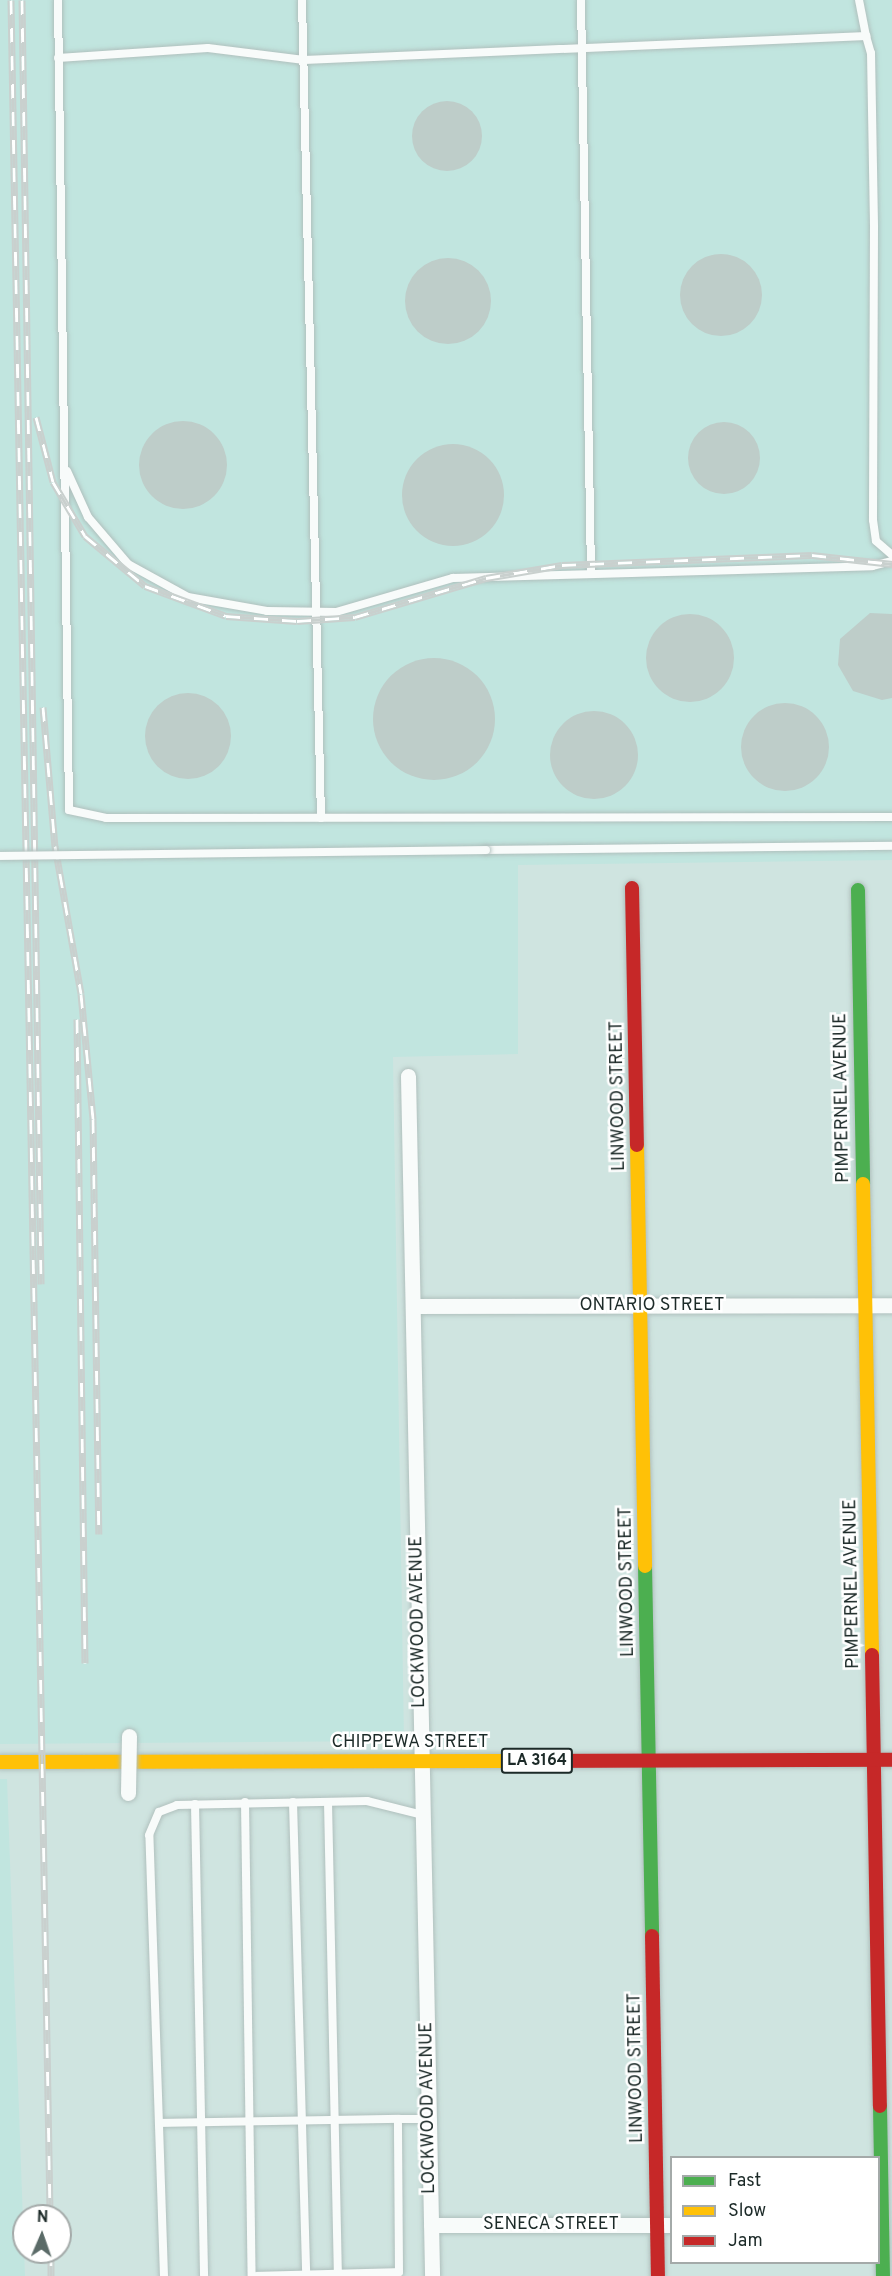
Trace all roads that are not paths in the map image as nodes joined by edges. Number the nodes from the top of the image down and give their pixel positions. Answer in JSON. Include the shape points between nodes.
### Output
{"nodes":[{"id":1,"x":58,"y":0,"type":"edge"},
{"id":2,"x":303,"y":0,"type":"edge"},
{"id":3,"x":581,"y":0,"type":"edge"},
{"id":4,"x":859,"y":0,"type":"edge"},
{"id":5,"x":866,"y":36,"type":"junction"},
{"id":6,"x":581,"y":46,"type":"junction"},
{"id":7,"x":58,"y":58,"type":"junction"},
{"id":8,"x":304,"y":60,"type":"junction"},
{"id":9,"x":65,"y":467,"type":"junction"},
{"id":10,"x":892,"y":555,"type":"edge"},
{"id":11,"x":892,"y":561,"type":"edge"},
{"id":12,"x":591,"y":571,"type":"junction"},
{"id":13,"x":315,"y":612,"type":"junction"},
{"id":14,"x":892,"y":817,"type":"edge"},
{"id":15,"x":321,"y":818,"type":"junction"},
{"id":16,"x":892,"y":846,"type":"edge"},
{"id":17,"x":0,"y":856,"type":"edge"},
{"id":18,"x":632,"y":888,"type":"dead end"},
{"id":19,"x":858,"y":890,"type":"dead end"},
{"id":20,"x":408,"y":1076,"type":"dead end"},
{"id":21,"x":865,"y":1305,"type":"junction"},
{"id":22,"x":892,"y":1305,"type":"edge"},
{"id":23,"x":412,"y":1306,"type":"junction"},
{"id":24,"x":641,"y":1307,"type":"junction"},
{"id":25,"x":129,"y":1736,"type":"dead end"},
{"id":26,"x":649,"y":1760,"type":"junction"},
{"id":27,"x":875,"y":1760,"type":"junction"},
{"id":28,"x":892,"y":1760,"type":"edge"},
{"id":29,"x":423,"y":1761,"type":"junction"},
{"id":30,"x":0,"y":1762,"type":"edge"},
{"id":31,"x":128,"y":1793,"type":"dead end"},
{"id":32,"x":245,"y":1802,"type":"junction"},
{"id":33,"x":293,"y":1802,"type":"junction"},
{"id":34,"x":328,"y":1802,"type":"junction"},
{"id":35,"x":195,"y":1804,"type":"junction"},
{"id":36,"x":423,"y":1815,"type":"junction"},
{"id":37,"x":398,"y":2119,"type":"junction"},
{"id":38,"x":429,"y":2119,"type":"junction"},
{"id":39,"x":299,"y":2120,"type":"junction"},
{"id":40,"x":250,"y":2121,"type":"junction"},
{"id":41,"x":336,"y":2121,"type":"junction"},
{"id":42,"x":205,"y":2122,"type":"junction"},
{"id":43,"x":160,"y":2123,"type":"junction"},
{"id":44,"x":431,"y":2224,"type":"junction"},
{"id":45,"x":884,"y":2224,"type":"edge"},
{"id":46,"x":664,"y":2225,"type":"edge"},
{"id":47,"x":306,"y":2275,"type":"edge"},
{"id":48,"x":338,"y":2275,"type":"edge"},
{"id":49,"x":164,"y":2276,"type":"edge"},
{"id":50,"x":204,"y":2276,"type":"edge"},
{"id":51,"x":252,"y":2276,"type":"edge"},
{"id":52,"x":257,"y":2276,"type":"edge"},
{"id":53,"x":432,"y":2276,"type":"edge"},
{"id":54,"x":658,"y":2276,"type":"edge"},
{"id":55,"x":883,"y":2276,"type":"edge"}],
"edges":[{"from":1,"to":7,"type":"lane"},
{"from":2,"to":8,"type":"lane"},
{"from":3,"to":6,"type":"lane"},
{"from":4,"to":5,"type":"lane"},
{"from":5,"to":6,"type":"lane"},
{"from":5,"to":10,"type":"lane","via":[[872,53],[873,520],[876,541]]},
{"from":6,"to":8,"type":"lane"},
{"from":6,"to":12,"type":"lane"},
{"from":7,"to":8,"type":"lane","via":[[208,48]]},
{"from":7,"to":9,"type":"lane"},
{"from":8,"to":13,"type":"lane"},
{"from":9,"to":13,"type":"lane","via":[[88,518],[128,564],[188,597],[267,611]]},
{"from":9,"to":15,"type":"lane","via":[[69,810],[106,818]]},
{"from":11,"to":12,"type":"lane","via":[[872,566]]},
{"from":12,"to":13,"type":"lane","via":[[453,578],[374,605]]},
{"from":13,"to":15,"type":"lane"},
{"from":14,"to":15,"type":"lane"},
{"from":16,"to":17,"type":"lane","bridge":true},
{"from":18,"to":24,"type":"street","name":"LINWOOD STREET"},
{"from":19,"to":21,"type":"street","name":"PIMPERNEL AVENUE"},
{"from":20,"to":23,"type":"street","name":"LOCKWOOD AVENUE"},
{"from":21,"to":22,"type":"street","name":"ONTARIO STREET"},
{"from":21,"to":24,"type":"street","name":"ONTARIO STREET"},
{"from":21,"to":27,"type":"street","name":"PIMPERNEL AVENUE"},
{"from":23,"to":24,"type":"street","name":"ONTARIO STREET"},
{"from":23,"to":29,"type":"street","name":"LOCKWOOD AVENUE"},
{"from":24,"to":26,"type":"street","name":"LINWOOD STREET"},
{"from":25,"to":31,"type":"street","bridge":true},
{"from":26,"to":27,"type":"street","name":"CHIPPEWA STREET","number":"LA 3164"},
{"from":26,"to":29,"type":"street","name":"CHIPPEWA STREET","number":"LA 3164"},
{"from":26,"to":46,"type":"street","name":"LINWOOD STREET"},
{"from":27,"to":28,"type":"street","name":"CHIPPEWA STREET","number":"LA 3164"},
{"from":27,"to":45,"type":"street","name":"PIMPERNEL AVENUE"},
{"from":29,"to":30,"type":"street","name":"CHIPPEWA STREET","number":"LA 3164"},
{"from":29,"to":36,"type":"street","name":"LOCKWOOD AVENUE"},
{"from":32,"to":33,"type":"lane"},
{"from":32,"to":35,"type":"lane"},
{"from":32,"to":40,"type":"lane"},
{"from":33,"to":34,"type":"lane"},
{"from":33,"to":39,"type":"lane"},
{"from":34,"to":36,"type":"lane","via":[[368,1801]]},
{"from":34,"to":41,"type":"lane"},
{"from":35,"to":42,"type":"lane"},
{"from":35,"to":43,"type":"lane","via":[[159,1812],[149,1835]]},
{"from":36,"to":38,"type":"street","name":"LOCKWOOD AVENUE"},
{"from":37,"to":38,"type":"lane"},
{"from":37,"to":41,"type":"lane"},
{"from":37,"to":48,"type":"lane","via":[[399,2272]]},
{"from":38,"to":44,"type":"street","name":"LOCKWOOD AVENUE"},
{"from":39,"to":40,"type":"lane"},
{"from":39,"to":41,"type":"lane"},
{"from":39,"to":47,"type":"lane"},
{"from":40,"to":42,"type":"lane"},
{"from":40,"to":51,"type":"lane"},
{"from":41,"to":48,"type":"lane"},
{"from":42,"to":43,"type":"lane"},
{"from":42,"to":50,"type":"lane"},
{"from":43,"to":49,"type":"lane"},
{"from":44,"to":46,"type":"street","name":"SENECA STREET"},
{"from":44,"to":53,"type":"street","name":"LOCKWOOD AVENUE"},
{"from":45,"to":55,"type":"street","name":"PIMPERNEL AVENUE"},
{"from":46,"to":54,"type":"street","name":"LINWOOD STREET"},
{"from":47,"to":48,"type":"lane"},
{"from":47,"to":52,"type":"lane"}]}
